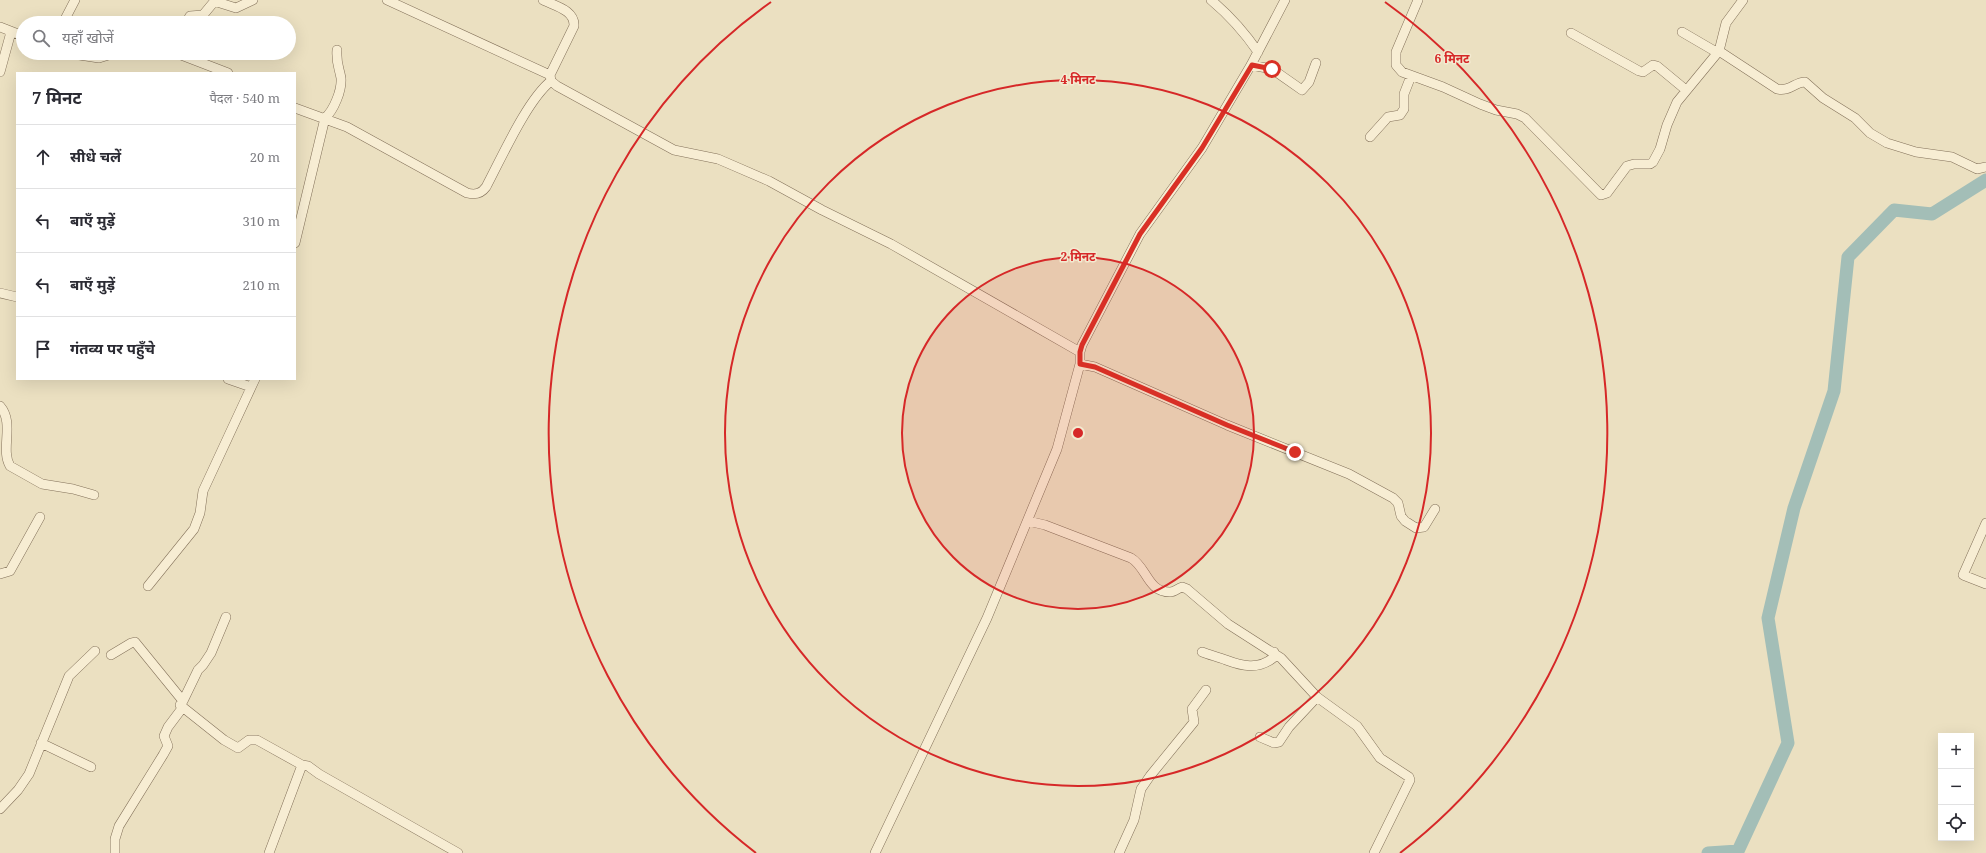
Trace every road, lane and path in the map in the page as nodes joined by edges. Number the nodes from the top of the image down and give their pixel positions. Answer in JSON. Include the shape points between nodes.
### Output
{"nodes":[{"id":1,"x":75,"y":0,"type":"edge"},
{"id":2,"x":252,"y":0,"type":"edge"},
{"id":3,"x":387,"y":0,"type":"edge"},
{"id":4,"x":543,"y":0,"type":"edge"},
{"id":5,"x":1213,"y":0,"type":"edge"},
{"id":6,"x":1285,"y":0,"type":"edge"},
{"id":7,"x":1418,"y":0,"type":"edge"},
{"id":8,"x":1743,"y":0,"type":"edge"},
{"id":9,"x":67,"y":16,"type":"edge"},
{"id":10,"x":190,"y":16,"type":"edge"},
{"id":11,"x":0,"y":27,"type":"edge"},
{"id":12,"x":11,"y":32,"type":"junction"},
{"id":13,"x":1682,"y":32,"type":"dead end"},
{"id":14,"x":1572,"y":33,"type":"dead end"},
{"id":15,"x":16,"y":34,"type":"edge"},
{"id":16,"x":337,"y":50,"type":"dead end"},
{"id":17,"x":1258,"y":52,"type":"junction"},
{"id":18,"x":1719,"y":52,"type":"junction"},
{"id":19,"x":196,"y":60,"type":"edge"},
{"id":20,"x":1316,"y":63,"type":"dead end"},
{"id":21,"x":1252,"y":65,"type":"junction"},
{"id":22,"x":0,"y":72,"type":"edge"},
{"id":23,"x":226,"y":72,"type":"edge"},
{"id":24,"x":1411,"y":76,"type":"junction"},
{"id":25,"x":551,"y":78,"type":"junction"},
{"id":26,"x":1686,"y":90,"type":"junction"},
{"id":27,"x":296,"y":108,"type":"edge"},
{"id":28,"x":325,"y":118,"type":"junction"},
{"id":29,"x":1370,"y":137,"type":"dead end"},
{"id":30,"x":1986,"y":167,"type":"edge"},
{"id":31,"x":296,"y":239,"type":"edge"},
{"id":32,"x":0,"y":293,"type":"edge"},
{"id":33,"x":16,"y":297,"type":"edge"},
{"id":34,"x":1080,"y":352,"type":"junction"},
{"id":35,"x":1080,"y":364,"type":"junction"},
{"id":36,"x":234,"y":380,"type":"edge"},
{"id":37,"x":253,"y":383,"type":"edge"},
{"id":38,"x":0,"y":406,"type":"edge"},
{"id":39,"x":94,"y":495,"type":"dead end"},
{"id":40,"x":1435,"y":509,"type":"dead end"},
{"id":41,"x":40,"y":517,"type":"dead end"},
{"id":42,"x":1028,"y":521,"type":"junction"},
{"id":43,"x":1986,"y":523,"type":"edge"},
{"id":44,"x":0,"y":574,"type":"edge"},
{"id":45,"x":1986,"y":584,"type":"edge"},
{"id":46,"x":148,"y":586,"type":"dead end"},
{"id":47,"x":226,"y":617,"type":"dead end"},
{"id":48,"x":95,"y":652,"type":"dead end"},
{"id":49,"x":1202,"y":652,"type":"dead end"},
{"id":50,"x":1274,"y":652,"type":"junction"},
{"id":51,"x":111,"y":655,"type":"dead end"},
{"id":52,"x":1206,"y":690,"type":"dead end"},
{"id":53,"x":1317,"y":697,"type":"junction"},
{"id":54,"x":183,"y":704,"type":"junction"},
{"id":55,"x":1260,"y":738,"type":"dead end"},
{"id":56,"x":41,"y":743,"type":"junction"},
{"id":57,"x":302,"y":765,"type":"junction"},
{"id":58,"x":91,"y":767,"type":"dead end"},
{"id":59,"x":0,"y":809,"type":"edge"},
{"id":60,"x":115,"y":853,"type":"edge"},
{"id":61,"x":269,"y":853,"type":"edge"},
{"id":62,"x":458,"y":853,"type":"edge"},
{"id":63,"x":875,"y":853,"type":"edge"},
{"id":64,"x":1119,"y":853,"type":"edge"},
{"id":65,"x":1374,"y":853,"type":"edge"}],
"edges":[{"from":1,"to":9,"type":"street"},
{"from":2,"to":10,"type":"street","via":[[236,8],[218,2],[213,3],[204,15]]},
{"from":3,"to":25,"type":"street"},
{"from":4,"to":25,"type":"street","via":[[567,11],[574,22]]},
{"from":5,"to":17,"type":"street","via":[[1231,21],[1244,30]]},
{"from":6,"to":17,"type":"street"},
{"from":7,"to":24,"type":"street","via":[[1395,56],[1397,68]]},
{"from":8,"to":18,"type":"street","via":[[1726,23]]},
{"from":11,"to":12,"type":"street"},
{"from":12,"to":15,"type":"street"},
{"from":12,"to":22,"type":"street"},
{"from":13,"to":18,"type":"street"},
{"from":14,"to":26,"type":"street","via":[[1639,71],[1643,72],[1653,65],[1657,66]]},
{"from":16,"to":28,"type":"street","via":[[336,64],[341,78],[340,90],[330,113]]},
{"from":17,"to":21,"type":"street"},
{"from":18,"to":26,"type":"street"},
{"from":18,"to":30,"type":"street","via":[[1777,89],[1785,90],[1805,82],[1823,98],[1855,118],[1870,133],[1887,143],[1916,152],[1952,157],[1977,169]]},
{"from":19,"to":23,"type":"street"},
{"from":20,"to":21,"type":"street","via":[[1309,82],[1302,90],[1272,69]]},
{"from":21,"to":34,"type":"street","via":[[1202,148],[1140,234]]},
{"from":24,"to":26,"type":"street","via":[[1496,110],[1522,116],[1601,195],[1607,193],[1627,166],[1653,162],[1660,149],[1672,111]]},
{"from":24,"to":29,"type":"street","via":[[1404,94],[1404,109],[1400,115],[1388,117]]},
{"from":25,"to":28,"type":"street","via":[[519,124],[483,192],[475,195]]},
{"from":25,"to":34,"type":"street","via":[[557,86],[674,150],[718,159],[769,181],[891,244]]},
{"from":27,"to":28,"type":"street"},
{"from":28,"to":31,"type":"street"},
{"from":32,"to":33,"type":"street"},
{"from":34,"to":35,"type":"street"},
{"from":35,"to":40,"type":"street","via":[[1107,372],[1227,425],[1349,474],[1393,498],[1400,506],[1401,516],[1412,526],[1424,527]]},
{"from":35,"to":42,"type":"street","via":[[1057,448]]},
{"from":36,"to":37,"type":"street"},
{"from":37,"to":46,"type":"street","via":[[203,491],[200,513],[194,529]]},
{"from":38,"to":39,"type":"street","via":[[6,415],[5,459],[10,466],[42,484]]},
{"from":41,"to":44,"type":"street","via":[[10,571]]},
{"from":42,"to":50,"type":"street","via":[[1131,558],[1138,563],[1155,587],[1172,592],[1179,588],[1187,589],[1228,624]]},
{"from":42,"to":63,"type":"street","via":[[987,618]]},
{"from":43,"to":45,"type":"street","via":[[1963,575]]},
{"from":47,"to":54,"type":"street","via":[[211,653],[198,670]]},
{"from":48,"to":56,"type":"street","via":[[69,676]]},
{"from":49,"to":50,"type":"street","via":[[1233,664],[1256,666],[1267,663],[1273,658]]},
{"from":50,"to":53,"type":"street"},
{"from":51,"to":54,"type":"street","via":[[131,643],[136,643]]},
{"from":52,"to":64,"type":"street","via":[[1191,710],[1194,722],[1142,789],[1134,820]]},
{"from":53,"to":55,"type":"street","via":[[1289,727],[1280,742],[1274,743]]},
{"from":53,"to":65,"type":"street","via":[[1354,723],[1380,758],[1410,778]]},
{"from":54,"to":57,"type":"street","via":[[235,747],[241,747],[251,739],[257,740]]},
{"from":54,"to":60,"type":"street","via":[[164,736],[168,746],[119,826],[115,839]]},
{"from":56,"to":58,"type":"street"},
{"from":56,"to":59,"type":"street","via":[[24,782],[10,801]]},
{"from":57,"to":61,"type":"street"},
{"from":57,"to":62,"type":"street","via":[[308,766]]}]}
